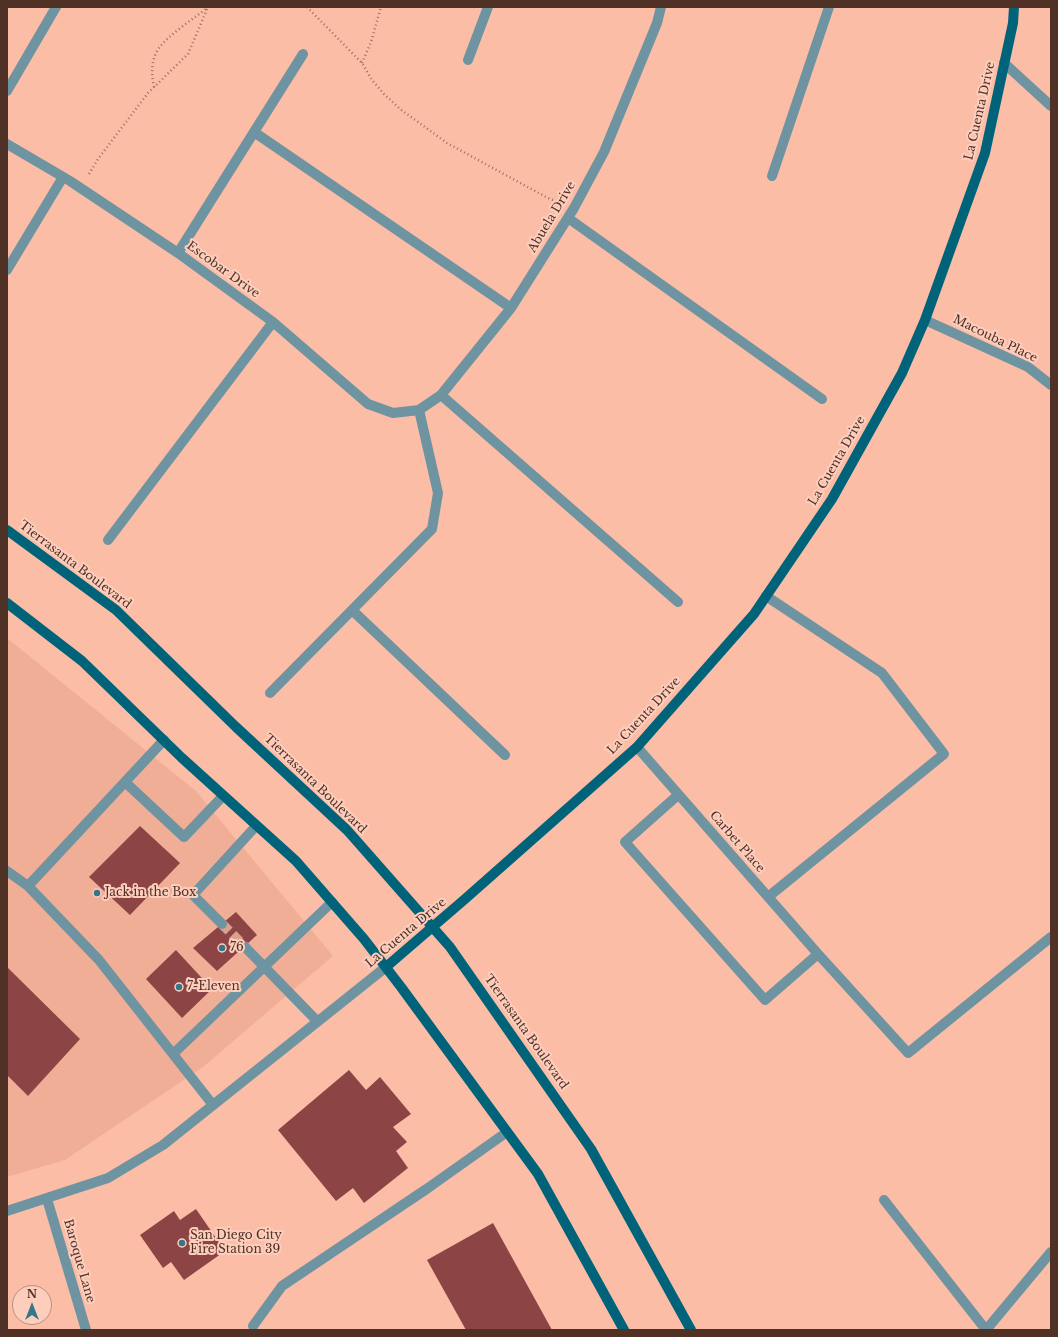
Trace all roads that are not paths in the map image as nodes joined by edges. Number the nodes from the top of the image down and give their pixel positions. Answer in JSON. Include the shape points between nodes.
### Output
{"nodes":[{"id":1,"x":56,"y":7,"type":"edge"},
{"id":2,"x":488,"y":7,"type":"edge"},
{"id":3,"x":661,"y":7,"type":"edge"},
{"id":4,"x":829,"y":7,"type":"edge"},
{"id":5,"x":1014,"y":7,"type":"edge"},
{"id":6,"x":303,"y":54,"type":"dead end"},
{"id":7,"x":468,"y":60,"type":"dead end"},
{"id":8,"x":1004,"y":63,"type":"junction"},
{"id":9,"x":7,"y":91,"type":"edge"},
{"id":10,"x":1051,"y":106,"type":"edge"},
{"id":11,"x":254,"y":132,"type":"junction"},
{"id":12,"x":7,"y":144,"type":"edge"},
{"id":13,"x":772,"y":176,"type":"dead end"},
{"id":14,"x":63,"y":177,"type":"junction"},
{"id":15,"x":568,"y":218,"type":"junction"},
{"id":16,"x":178,"y":253,"type":"junction"},
{"id":17,"x":7,"y":270,"type":"edge"},
{"id":18,"x":511,"y":308,"type":"junction"},
{"id":19,"x":925,"y":320,"type":"junction"},
{"id":20,"x":273,"y":322,"type":"junction"},
{"id":21,"x":1051,"y":385,"type":"edge"},
{"id":22,"x":441,"y":395,"type":"junction"},
{"id":23,"x":822,"y":399,"type":"dead end"},
{"id":24,"x":418,"y":410,"type":"junction"},
{"id":25,"x":7,"y":530,"type":"edge"},
{"id":26,"x":108,"y":540,"type":"dead end"},
{"id":27,"x":766,"y":596,"type":"junction"},
{"id":28,"x":678,"y":602,"type":"dead end"},
{"id":29,"x":7,"y":603,"type":"edge"},
{"id":30,"x":352,"y":610,"type":"junction"},
{"id":31,"x":270,"y":693,"type":"dead end"},
{"id":32,"x":164,"y":740,"type":"junction"},
{"id":33,"x":637,"y":747,"type":"junction"},
{"id":34,"x":505,"y":755,"type":"dead end"},
{"id":35,"x":125,"y":782,"type":"junction"},
{"id":36,"x":678,"y":794,"type":"junction"},
{"id":37,"x":223,"y":796,"type":"junction"},
{"id":38,"x":256,"y":826,"type":"junction"},
{"id":39,"x":7,"y":871,"type":"edge"},
{"id":40,"x":28,"y":886,"type":"junction"},
{"id":41,"x":768,"y":896,"type":"junction"},
{"id":42,"x":332,"y":902,"type":"junction"},
{"id":43,"x":222,"y":924,"type":"tunnel mouth"},
{"id":44,"x":432,"y":928,"type":"junction"},
{"id":45,"x":1051,"y":937,"type":"edge"},
{"id":46,"x":244,"y":946,"type":"tunnel mouth"},
{"id":47,"x":818,"y":954,"type":"junction"},
{"id":48,"x":264,"y":967,"type":"junction"},
{"id":49,"x":386,"y":967,"type":"junction"},
{"id":50,"x":317,"y":1022,"type":"junction"},
{"id":51,"x":173,"y":1054,"type":"junction"},
{"id":52,"x":213,"y":1105,"type":"junction"},
{"id":53,"x":507,"y":1132,"type":"junction"},
{"id":54,"x":47,"y":1199,"type":"junction"},
{"id":55,"x":884,"y":1200,"type":"dead end"},
{"id":56,"x":7,"y":1211,"type":"edge"},
{"id":57,"x":1051,"y":1252,"type":"edge"},
{"id":58,"x":252,"y":1329,"type":"edge"},
{"id":59,"x":86,"y":1330,"type":"edge"},
{"id":60,"x":624,"y":1330,"type":"edge"},
{"id":61,"x":691,"y":1330,"type":"edge"},
{"id":62,"x":986,"y":1330,"type":"edge"}],
"edges":[{"from":1,"to":9,"type":"street"},
{"from":2,"to":7,"type":"street"},
{"from":3,"to":15,"type":"street","name":"Abuela Drive","via":[[657,23],[604,152]]},
{"from":4,"to":13,"type":"street"},
{"from":5,"to":8,"type":"main road","name":"La Cuenta Drive"},
{"from":6,"to":11,"type":"street"},
{"from":8,"to":10,"type":"street"},
{"from":8,"to":19,"type":"main road","name":"La Cuenta Drive","via":[[985,153]]},
{"from":11,"to":16,"type":"street"},
{"from":11,"to":18,"type":"street"},
{"from":12,"to":14,"type":"street","name":"Escobar Drive"},
{"from":14,"to":16,"type":"street","name":"Escobar Drive"},
{"from":14,"to":17,"type":"street"},
{"from":15,"to":18,"type":"street","name":"Abuela Drive"},
{"from":15,"to":23,"type":"street"},
{"from":16,"to":20,"type":"street","name":"Escobar Drive"},
{"from":18,"to":22,"type":"street","name":"Abuela Drive"},
{"from":19,"to":21,"type":"street","name":"Macouba Place","via":[[1028,367]]},
{"from":19,"to":27,"type":"main road","name":"La Cuenta Drive","via":[[902,373],[832,499]]},
{"from":20,"to":24,"type":"street","name":"Escobar Drive","via":[[368,404],[393,413]]},
{"from":20,"to":26,"type":"street"},
{"from":22,"to":24,"type":"street","name":"Abuela Drive"},
{"from":22,"to":28,"type":"street"},
{"from":24,"to":30,"type":"street","via":[[438,493],[432,529]]},
{"from":25,"to":44,"type":"main road","name":"Tierrasanta Boulevard","via":[[116,610],[347,830]]},
{"from":27,"to":33,"type":"main road","name":"La Cuenta Drive","via":[[754,614]]},
{"from":27,"to":41,"type":"street","via":[[882,674],[944,754]]},
{"from":29,"to":32,"type":"main road","via":[[82,661]]},
{"from":30,"to":31,"type":"street"},
{"from":30,"to":34,"type":"street"},
{"from":32,"to":35,"type":"street"},
{"from":32,"to":37,"type":"main road"},
{"from":33,"to":36,"type":"street","name":"Carbet Place"},
{"from":33,"to":44,"type":"main road","name":"La Cuenta Drive"},
{"from":35,"to":37,"type":"street","via":[[184,837]]},
{"from":35,"to":40,"type":"street"},
{"from":36,"to":41,"type":"street","name":"Carbet Place"},
{"from":36,"to":47,"type":"street","via":[[625,842],[765,1000]]},
{"from":37,"to":38,"type":"main road"},
{"from":38,"to":42,"type":"main road","via":[[296,862]]},
{"from":38,"to":43,"type":"street","via":[[193,895]]},
{"from":39,"to":40,"type":"street"},
{"from":40,"to":51,"type":"street","via":[[99,960]]},
{"from":41,"to":47,"type":"street","name":"Carbet Place"},
{"from":42,"to":48,"type":"street"},
{"from":42,"to":49,"type":"main road"},
{"from":44,"to":49,"type":"main road","name":"La Cuenta Drive"},
{"from":44,"to":61,"type":"main road","name":"Tierrasanta Boulevard","via":[[450,947],[591,1149]]},
{"from":45,"to":47,"type":"street","name":"Carbet Place","via":[[908,1053]]},
{"from":46,"to":48,"type":"street"},
{"from":48,"to":50,"type":"street"},
{"from":48,"to":51,"type":"street"},
{"from":49,"to":50,"type":"street","name":"La Cuenta Drive"},
{"from":49,"to":53,"type":"main road"},
{"from":50,"to":52,"type":"street","name":"La Cuenta Drive"},
{"from":51,"to":52,"type":"street"},
{"from":52,"to":54,"type":"street","name":"La Cuenta Drive","via":[[163,1145],[108,1178]]},
{"from":53,"to":58,"type":"street","via":[[282,1286]]},
{"from":53,"to":60,"type":"main road","via":[[538,1174]]},
{"from":54,"to":56,"type":"street","name":"La Cuenta Drive"},
{"from":54,"to":59,"type":"street","name":"Baroque Lane"},
{"from":55,"to":62,"type":"street"},
{"from":57,"to":62,"type":"street"}]}
